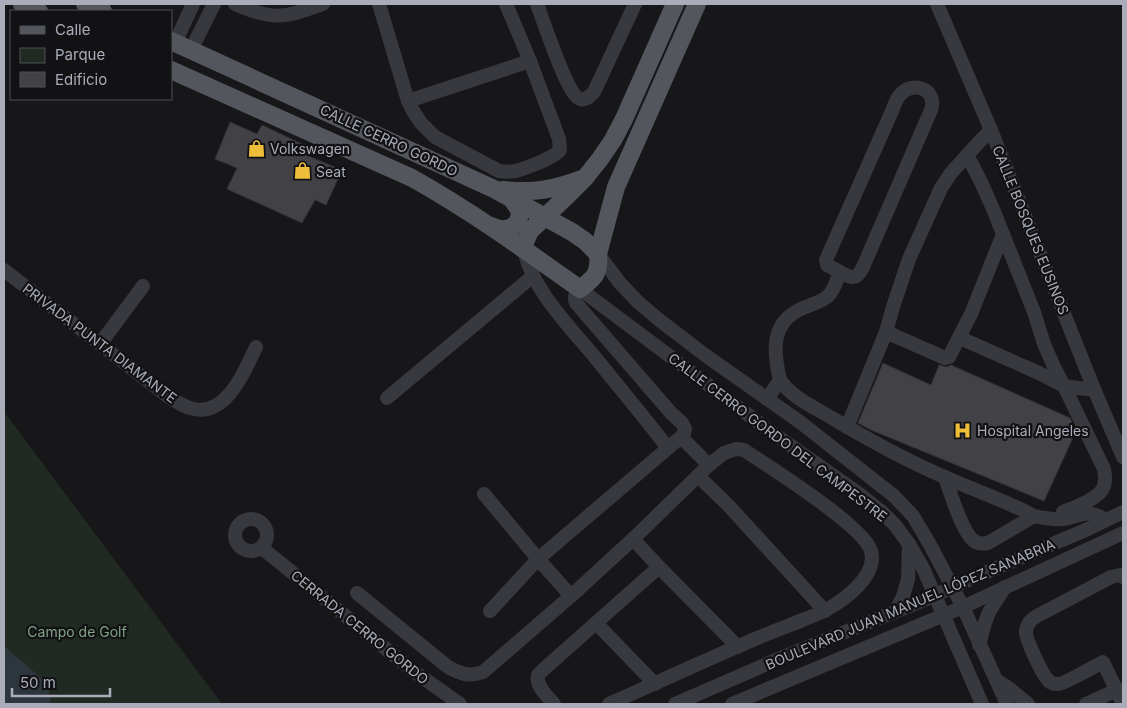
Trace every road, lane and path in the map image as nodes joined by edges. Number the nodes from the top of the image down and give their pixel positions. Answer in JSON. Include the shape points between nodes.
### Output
{"nodes":[{"id":1,"x":22,"y":4,"type":"edge"},
{"id":2,"x":193,"y":4,"type":"edge"},
{"id":3,"x":214,"y":4,"type":"edge"},
{"id":4,"x":235,"y":4,"type":"edge"},
{"id":5,"x":321,"y":4,"type":"edge"},
{"id":6,"x":379,"y":4,"type":"edge"},
{"id":7,"x":506,"y":4,"type":"edge"},
{"id":8,"x":537,"y":4,"type":"edge"},
{"id":9,"x":635,"y":4,"type":"edge"},
{"id":10,"x":675,"y":4,"type":"edge"},
{"id":11,"x":696,"y":4,"type":"edge"},
{"id":12,"x":937,"y":4,"type":"edge"},
{"id":13,"x":37,"y":10,"type":"edge"},
{"id":14,"x":179,"y":44,"type":"edge"},
{"id":15,"x":530,"y":61,"type":"junction"},
{"id":16,"x":172,"y":70,"type":"edge"},
{"id":17,"x":408,"y":101,"type":"junction"},
{"id":18,"x":991,"y":130,"type":"junction"},
{"id":19,"x":967,"y":155,"type":"junction"},
{"id":20,"x":585,"y":178,"type":"junction"},
{"id":21,"x":494,"y":189,"type":"junction"},
{"id":22,"x":511,"y":198,"type":"junction"},
{"id":23,"x":545,"y":217,"type":"junction"},
{"id":24,"x":491,"y":226,"type":"junction"},
{"id":25,"x":1003,"y":234,"type":"junction"},
{"id":26,"x":524,"y":249,"type":"junction"},
{"id":27,"x":598,"y":254,"type":"junction"},
{"id":28,"x":4,"y":270,"type":"edge"},
{"id":29,"x":840,"y":272,"type":"junction"},
{"id":30,"x":533,"y":276,"type":"junction"},
{"id":31,"x":142,"y":286,"type":"dead end"},
{"id":32,"x":577,"y":294,"type":"junction"},
{"id":33,"x":553,"y":306,"type":"junction"},
{"id":34,"x":886,"y":332,"type":"junction"},
{"id":35,"x":960,"y":338,"type":"junction"},
{"id":36,"x":100,"y":344,"type":"junction"},
{"id":37,"x":256,"y":347,"type":"dead end"},
{"id":38,"x":780,"y":380,"type":"junction"},
{"id":39,"x":1064,"y":386,"type":"junction"},
{"id":40,"x":1094,"y":389,"type":"junction"},
{"id":41,"x":388,"y":398,"type":"dead end"},
{"id":42,"x":767,"y":398,"type":"junction"},
{"id":43,"x":847,"y":427,"type":"junction"},
{"id":44,"x":681,"y":437,"type":"junction"},
{"id":45,"x":668,"y":448,"type":"junction"},
{"id":46,"x":1123,"y":457,"type":"edge"},
{"id":47,"x":709,"y":465,"type":"junction"},
{"id":48,"x":698,"y":476,"type":"junction"},
{"id":49,"x":945,"y":477,"type":"junction"},
{"id":50,"x":484,"y":494,"type":"dead end"},
{"id":51,"x":1123,"y":512,"type":"edge"},
{"id":52,"x":1040,"y":518,"type":"junction"},
{"id":53,"x":1106,"y":520,"type":"junction"},
{"id":54,"x":1123,"y":533,"type":"edge"},
{"id":55,"x":633,"y":539,"type":"junction"},
{"id":56,"x":909,"y":544,"type":"junction"},
{"id":57,"x":262,"y":548,"type":"dead end"},
{"id":58,"x":538,"y":559,"type":"junction"},
{"id":59,"x":658,"y":567,"type":"junction"},
{"id":60,"x":1123,"y":577,"type":"edge"},
{"id":61,"x":952,"y":587,"type":"junction"},
{"id":62,"x":1005,"y":587,"type":"junction"},
{"id":63,"x":357,"y":593,"type":"dead end"},
{"id":64,"x":571,"y":596,"type":"junction"},
{"id":65,"x":934,"y":596,"type":"junction"},
{"id":66,"x":963,"y":607,"type":"junction"},
{"id":67,"x":490,"y":611,"type":"dead end"},
{"id":68,"x":825,"y":611,"type":"junction"},
{"id":69,"x":896,"y":611,"type":"junction"},
{"id":70,"x":944,"y":616,"type":"junction"},
{"id":71,"x":596,"y":623,"type":"junction"},
{"id":72,"x":979,"y":645,"type":"junction"},
{"id":73,"x":738,"y":647,"type":"junction"},
{"id":74,"x":996,"y":680,"type":"junction"},
{"id":75,"x":655,"y":684,"type":"junction"},
{"id":76,"x":1119,"y":697,"type":"edge"},
{"id":77,"x":698,"y":700,"type":"edge"},
{"id":78,"x":460,"y":704,"type":"edge"},
{"id":79,"x":554,"y":704,"type":"edge"},
{"id":80,"x":609,"y":704,"type":"edge"},
{"id":81,"x":675,"y":704,"type":"edge"},
{"id":82,"x":732,"y":704,"type":"edge"},
{"id":83,"x":982,"y":704,"type":"edge"},
{"id":84,"x":1006,"y":704,"type":"edge"},
{"id":85,"x":1028,"y":704,"type":"edge"},
{"id":86,"x":1086,"y":704,"type":"edge"}],
"edges":[{"from":1,"to":13,"type":"main road"},
{"from":2,"to":14,"type":"street"},
{"from":3,"to":14,"type":"street"},
{"from":4,"to":5,"type":"street","via":[[277,16],[294,14]]},
{"from":6,"to":17,"type":"street"},
{"from":7,"to":15,"type":"street"},
{"from":8,"to":9,"type":"street","via":[[566,81],[574,94],[584,100],[594,92]]},
{"from":10,"to":20,"type":"main road","via":[[616,133]]},
{"from":11,"to":27,"type":"main road","via":[[616,187]]},
{"from":12,"to":18,"type":"street","name":"CALLE BOSQUES EUSINOS"},
{"from":14,"to":21,"type":"main road","name":"CALLE CERRO GORDO"},
{"from":15,"to":17,"type":"street"},
{"from":15,"to":17,"type":"street","via":[[559,139],[560,150],[554,156],[515,171],[499,171],[435,138],[420,123]]},
{"from":16,"to":24,"type":"main road","name":"CALLE CERRO GORDO","via":[[412,178]]},
{"from":18,"to":19,"type":"street"},
{"from":18,"to":40,"type":"street","name":"CALLE BOSQUES EUSINOS"},
{"from":19,"to":25,"type":"street"},
{"from":19,"to":34,"type":"street","via":[[941,188],[909,259]]},
{"from":20,"to":21,"type":"main road","via":[[536,191]]},
{"from":20,"to":23,"type":"main road"},
{"from":21,"to":22,"type":"main road","name":"CALLE CERRO GORDO"},
{"from":22,"to":23,"type":"main road","name":"CALLE CERRO GORDO"},
{"from":22,"to":24,"type":"main road","via":[[520,211],[519,220],[505,230]]},
{"from":23,"to":26,"type":"main road","via":[[530,231]]},
{"from":23,"to":27,"type":"main road","name":"CALLE CERRO GORDO","via":[[572,232]]},
{"from":24,"to":26,"type":"main road","name":"CALLE CERRO GORDO"},
{"from":25,"to":35,"type":"street"},
{"from":25,"to":39,"type":"street","via":[[1044,344]]},
{"from":26,"to":30,"type":"street"},
{"from":26,"to":32,"type":"main road","name":"CALLE CERRO GORDO DEL CAMPESTRE"},
{"from":27,"to":32,"type":"main road","via":[[595,276]]},
{"from":27,"to":42,"type":"street","name":"CALLE CERRO GORDO DEL CAMPESTRE","via":[[636,301]]},
{"from":28,"to":36,"type":"street","name":"PRIVADA PUNTA DIAMANTE"},
{"from":29,"to":29,"type":"street","via":[[826,265],[826,260],[892,111],[899,96],[908,89],[924,89],[931,96],[931,110],[860,274],[851,277]]},
{"from":29,"to":38,"type":"street","via":[[827,297],[797,310],[781,327],[775,352]]},
{"from":30,"to":33,"type":"street"},
{"from":30,"to":41,"type":"street"},
{"from":31,"to":36,"type":"street"},
{"from":32,"to":33,"type":"street"},
{"from":32,"to":44,"type":"street","via":[[576,303],[581,310],[682,423],[685,431]]},
{"from":32,"to":56,"type":"street","name":"CALLE CERRO GORDO DEL CAMPESTRE","via":[[858,493],[882,512]]},
{"from":33,"to":45,"type":"street"},
{"from":34,"to":35,"type":"street","via":[[945,358],[949,357]]},
{"from":34,"to":43,"type":"street"},
{"from":35,"to":39,"type":"street"},
{"from":36,"to":37,"type":"street","name":"PRIVADA PUNTA DIAMANTE","via":[[166,395],[195,410],[207,410],[226,399]]},
{"from":38,"to":42,"type":"street"},
{"from":38,"to":43,"type":"street","via":[[797,397]]},
{"from":39,"to":40,"type":"street"},
{"from":39,"to":52,"type":"street","via":[[1104,469],[1104,486],[1092,499]]},
{"from":40,"to":46,"type":"street","name":"CALLE BOSQUES EUSINOS"},
{"from":42,"to":61,"type":"street","name":"CALLE CERRO GORDO DEL CAMPESTRE","via":[[894,496],[913,516]]},
{"from":43,"to":49,"type":"street"},
{"from":44,"to":45,"type":"street"},
{"from":44,"to":47,"type":"street"},
{"from":45,"to":58,"type":"street"},
{"from":47,"to":48,"type":"street"},
{"from":47,"to":68,"type":"street","via":[[724,453],[744,450],[844,520],[868,544],[873,560],[871,569],[852,592]]},
{"from":48,"to":55,"type":"street"},
{"from":48,"to":68,"type":"street"},
{"from":49,"to":52,"type":"street"},
{"from":49,"to":52,"type":"street","via":[[964,527],[974,542],[988,542]]},
{"from":50,"to":58,"type":"street"},
{"from":51,"to":53,"type":"street","name":"BOULEVARD JUAN MANUEL LÓPEZ SANABRIA"},
{"from":52,"to":53,"type":"street","via":[[1093,513]]},
{"from":53,"to":61,"type":"street","name":"BOULEVARD JUAN MANUEL LÓPEZ SANABRIA"},
{"from":54,"to":62,"type":"street","name":"BOULEVARD JUAN MANUEL LÓPEZ SANABRIA"},
{"from":55,"to":59,"type":"street"},
{"from":55,"to":64,"type":"street"},
{"from":56,"to":65,"type":"street","name":"CALLE CERRO GORDO DEL CAMPESTRE"},
{"from":56,"to":69,"type":"street","via":[[908,579]]},
{"from":57,"to":78,"type":"street","name":"CERRADA CERRO GORDO","via":[[412,670]]},
{"from":58,"to":64,"type":"street"},
{"from":58,"to":67,"type":"street"},
{"from":59,"to":71,"type":"street"},
{"from":59,"to":73,"type":"street"},
{"from":60,"to":76,"type":"street","via":[[1111,577],[1037,616],[1030,620],[1026,631],[1043,673],[1052,683],[1062,684],[1103,662]]},
{"from":61,"to":65,"type":"street","name":"BOULEVARD JUAN MANUEL LÓPEZ SANABRIA"},
{"from":61,"to":66,"type":"street","name":"CALLE CERRO GORDO DEL CAMPESTRE"},
{"from":62,"to":66,"type":"street","name":"BOULEVARD JUAN MANUEL LÓPEZ SANABRIA"},
{"from":62,"to":72,"type":"street","via":[[984,623]]},
{"from":63,"to":64,"type":"street","via":[[448,667],[475,675],[483,672]]},
{"from":65,"to":69,"type":"street","name":"BOULEVARD JUAN MANUEL LÓPEZ SANABRIA"},
{"from":65,"to":70,"type":"street","name":"CALLE CERRO GORDO DEL CAMPESTRE"},
{"from":66,"to":70,"type":"street","name":"BOULEVARD JUAN MANUEL LÓPEZ SANABRIA"},
{"from":66,"to":72,"type":"street","name":"CALLE CERRO GORDO DEL CAMPESTRE"},
{"from":68,"to":73,"type":"street"},
{"from":69,"to":77,"type":"street","name":"BOULEVARD JUAN MANUEL LÓPEZ SANABRIA","via":[[783,657]]},
{"from":70,"to":82,"type":"street","name":"BOULEVARD JUAN MANUEL LÓPEZ SANABRIA"},
{"from":70,"to":83,"type":"street","name":"CALLE CERRO GORDO DEL CAMPESTRE"},
{"from":71,"to":75,"type":"street"},
{"from":71,"to":79,"type":"street","via":[[538,675],[542,690]]},
{"from":72,"to":74,"type":"street","name":"CALLE CERRO GORDO DEL CAMPESTRE"},
{"from":73,"to":75,"type":"street"},
{"from":74,"to":84,"type":"street","name":"CALLE CERRO GORDO DEL CAMPESTRE"},
{"from":74,"to":85,"type":"street"},
{"from":75,"to":80,"type":"street"},
{"from":76,"to":86,"type":"street"},
{"from":77,"to":81,"type":"street","name":"BOULEVARD JUAN MANUEL LÓPEZ SANABRIA"}]}
